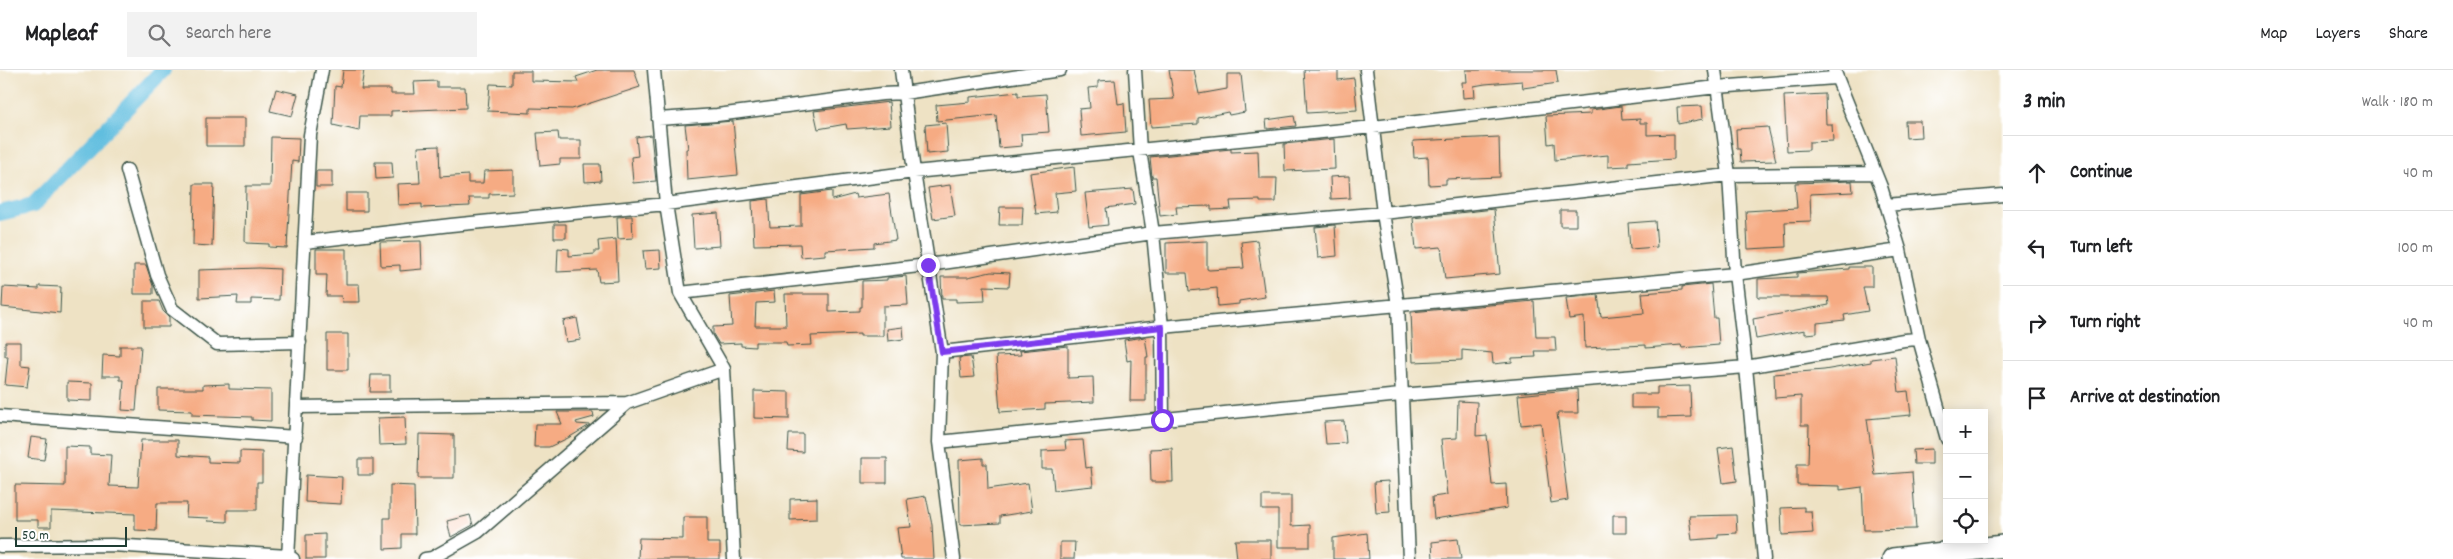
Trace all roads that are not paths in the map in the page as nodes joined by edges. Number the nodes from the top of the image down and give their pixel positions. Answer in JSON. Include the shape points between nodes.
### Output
{"nodes":[{"id":1,"x":322,"y":70,"type":"edge"},
{"id":2,"x":654,"y":70,"type":"edge"},
{"id":3,"x":901,"y":70,"type":"edge"},
{"id":4,"x":1060,"y":70,"type":"edge"},
{"id":5,"x":1135,"y":70,"type":"edge"},
{"id":6,"x":1366,"y":70,"type":"edge"},
{"id":7,"x":1715,"y":70,"type":"edge"},
{"id":8,"x":1835,"y":74,"type":"edge"},
{"id":9,"x":1717,"y":87,"type":"junction"},
{"id":10,"x":904,"y":93,"type":"junction"},
{"id":11,"x":658,"y":119,"type":"junction"},
{"id":12,"x":1373,"y":128,"type":"junction"},
{"id":13,"x":1140,"y":151,"type":"junction"},
{"id":14,"x":127,"y":170,"type":"dead end"},
{"id":15,"x":914,"y":172,"type":"junction"},
{"id":16,"x":1874,"y":173,"type":"junction"},
{"id":17,"x":1729,"y":175,"type":"junction"},
{"id":18,"x":2003,"y":195,"type":"edge"},
{"id":19,"x":666,"y":204,"type":"junction"},
{"id":20,"x":1886,"y":205,"type":"junction"},
{"id":21,"x":1384,"y":212,"type":"junction"},
{"id":22,"x":1153,"y":233,"type":"junction"},
{"id":23,"x":305,"y":242,"type":"junction"},
{"id":24,"x":1900,"y":250,"type":"junction"},
{"id":25,"x":928,"y":265,"type":"junction"},
{"id":26,"x":1736,"y":274,"type":"junction"},
{"id":27,"x":680,"y":293,"type":"junction"},
{"id":28,"x":1398,"y":305,"type":"junction"},
{"id":29,"x":1162,"y":327,"type":"junction"},
{"id":30,"x":1920,"y":339,"type":"junction"},
{"id":31,"x":300,"y":342,"type":"junction"},
{"id":32,"x":942,"y":352,"type":"junction"},
{"id":33,"x":1746,"y":367,"type":"junction"},
{"id":34,"x":724,"y":369,"type":"junction"},
{"id":35,"x":1400,"y":395,"type":"junction"},
{"id":36,"x":626,"y":403,"type":"junction"},
{"id":37,"x":297,"y":407,"type":"junction"},
{"id":38,"x":0,"y":416,"type":"edge"},
{"id":39,"x":1162,"y":420,"type":"junction"},
{"id":40,"x":1943,"y":424,"type":"edge"},
{"id":41,"x":296,"y":437,"type":"junction"},
{"id":42,"x":939,"y":442,"type":"junction"},
{"id":43,"x":1975,"y":545,"type":"edge"},
{"id":44,"x":0,"y":546,"type":"edge"},
{"id":45,"x":2003,"y":546,"type":"edge"},
{"id":46,"x":290,"y":558,"type":"edge"},
{"id":47,"x":425,"y":559,"type":"edge"},
{"id":48,"x":734,"y":559,"type":"edge"},
{"id":49,"x":954,"y":559,"type":"edge"},
{"id":50,"x":1409,"y":559,"type":"edge"},
{"id":51,"x":1764,"y":559,"type":"edge"},
{"id":52,"x":1893,"y":559,"type":"edge"}],
"edges":[{"from":1,"to":23,"type":"street","via":[[310,135]]},
{"from":2,"to":11,"type":"street"},
{"from":3,"to":10,"type":"street"},
{"from":4,"to":10,"type":"street"},
{"from":5,"to":13,"type":"street"},
{"from":6,"to":12,"type":"street"},
{"from":7,"to":9,"type":"street"},
{"from":8,"to":9,"type":"street"},
{"from":8,"to":16,"type":"street"},
{"from":9,"to":12,"type":"street"},
{"from":9,"to":17,"type":"street"},
{"from":10,"to":11,"type":"street"},
{"from":10,"to":15,"type":"street"},
{"from":11,"to":19,"type":"street"},
{"from":12,"to":13,"type":"street"},
{"from":12,"to":21,"type":"street"},
{"from":13,"to":15,"type":"street"},
{"from":13,"to":22,"type":"street"},
{"from":14,"to":31,"type":"street","via":[[157,276],[172,309],[217,344]]},
{"from":15,"to":19,"type":"street"},
{"from":15,"to":25,"type":"street"},
{"from":16,"to":17,"type":"street"},
{"from":16,"to":20,"type":"street"},
{"from":17,"to":21,"type":"street"},
{"from":17,"to":26,"type":"street"},
{"from":18,"to":20,"type":"street"},
{"from":19,"to":23,"type":"street"},
{"from":19,"to":27,"type":"street"},
{"from":20,"to":24,"type":"street"},
{"from":21,"to":22,"type":"street"},
{"from":21,"to":28,"type":"street"},
{"from":22,"to":25,"type":"street"},
{"from":22,"to":29,"type":"street"},
{"from":23,"to":31,"type":"street"},
{"from":24,"to":26,"type":"street"},
{"from":24,"to":30,"type":"street"},
{"from":25,"to":27,"type":"street"},
{"from":25,"to":32,"type":"street"},
{"from":26,"to":28,"type":"street"},
{"from":26,"to":33,"type":"street"},
{"from":27,"to":34,"type":"street"},
{"from":28,"to":29,"type":"street"},
{"from":28,"to":35,"type":"street"},
{"from":29,"to":32,"type":"street"},
{"from":29,"to":39,"type":"street"},
{"from":30,"to":33,"type":"street"},
{"from":30,"to":40,"type":"street"},
{"from":31,"to":37,"type":"street"},
{"from":32,"to":42,"type":"street"},
{"from":33,"to":35,"type":"street"},
{"from":33,"to":51,"type":"street"},
{"from":34,"to":36,"type":"street"},
{"from":34,"to":48,"type":"street"},
{"from":35,"to":39,"type":"street"},
{"from":35,"to":50,"type":"street"},
{"from":36,"to":37,"type":"street"},
{"from":36,"to":47,"type":"street","via":[[478,532]]},
{"from":37,"to":41,"type":"street"},
{"from":38,"to":41,"type":"street"},
{"from":39,"to":42,"type":"street"},
{"from":41,"to":46,"type":"street"},
{"from":42,"to":49,"type":"street"},
{"from":43,"to":45,"type":"highway"},
{"from":43,"to":52,"type":"highway"},
{"from":44,"to":46,"type":"street","via":[[112,545]]}]}
